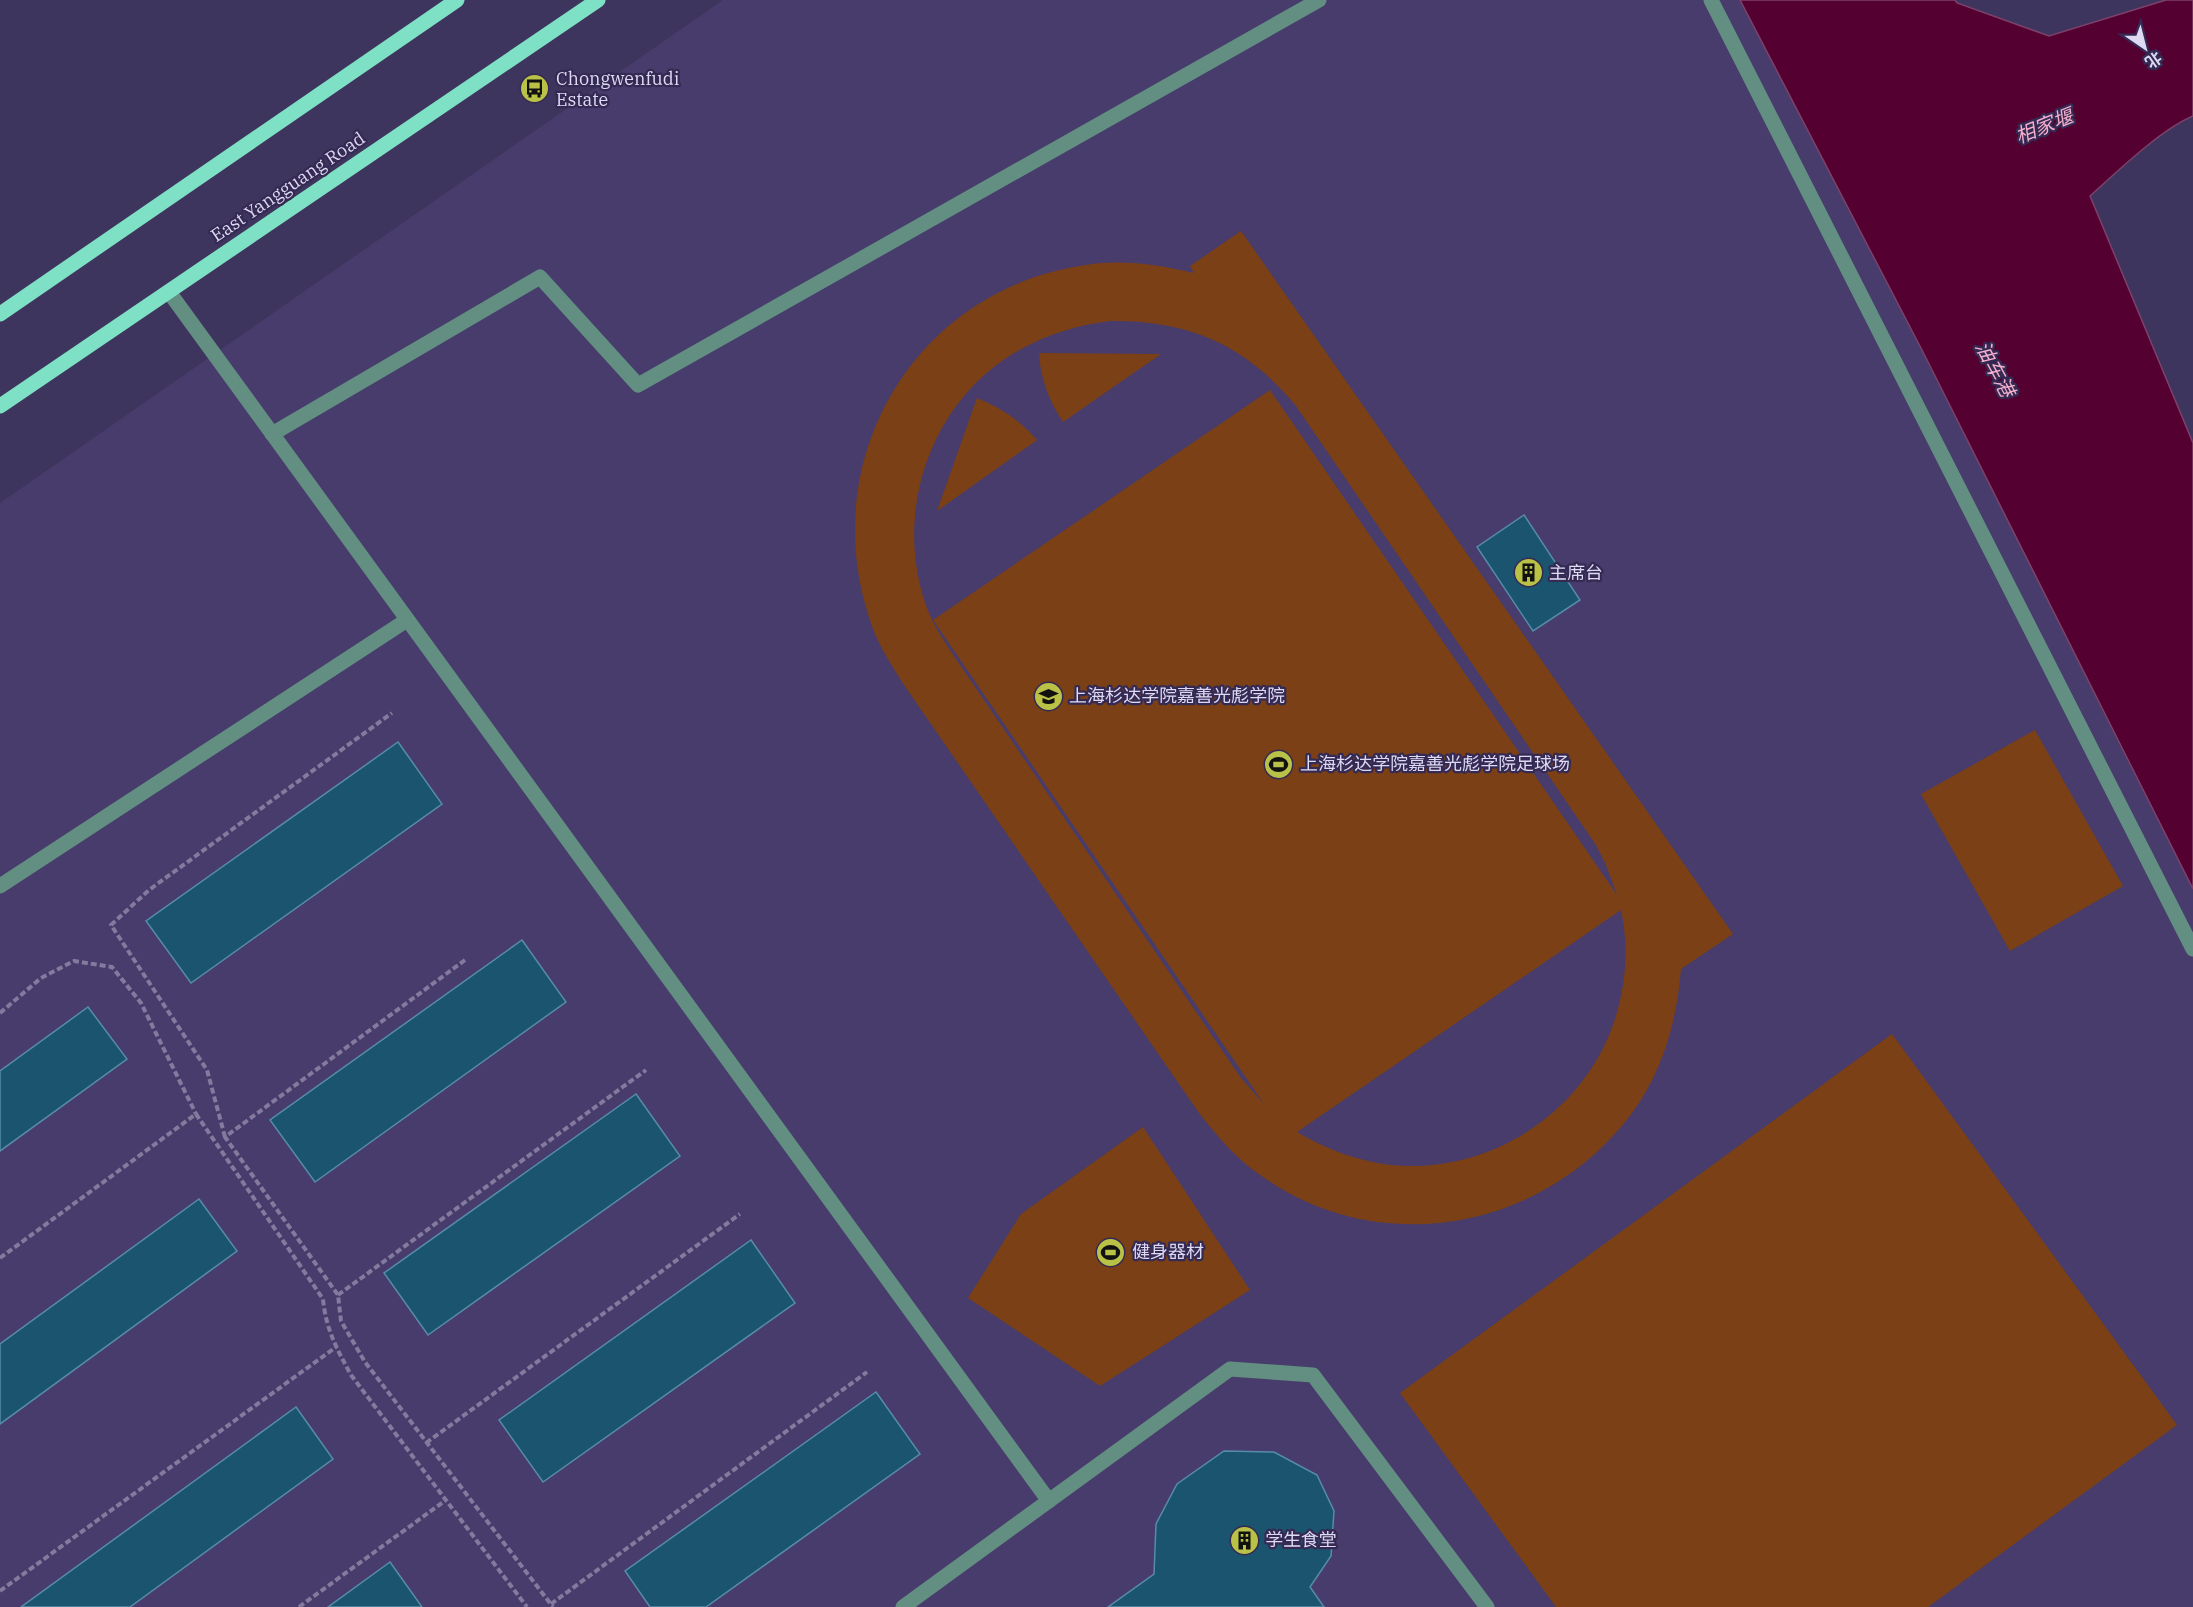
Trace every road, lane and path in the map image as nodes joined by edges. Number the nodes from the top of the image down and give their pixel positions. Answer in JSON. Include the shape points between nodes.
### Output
{"nodes":[{"id":1,"x":457,"y":0,"type":"edge"},
{"id":2,"x":598,"y":0,"type":"edge"},
{"id":3,"x":1319,"y":0,"type":"edge"},
{"id":4,"x":1711,"y":0,"type":"edge"},
{"id":5,"x":169,"y":292,"type":"junction"},
{"id":6,"x":0,"y":314,"type":"edge"},
{"id":7,"x":0,"y":406,"type":"edge"},
{"id":8,"x":272,"y":434,"type":"junction"},
{"id":9,"x":407,"y":620,"type":"junction"},
{"id":10,"x":392,"y":713,"type":"dead end"},
{"id":11,"x":0,"y":886,"type":"edge"},
{"id":12,"x":2193,"y":949,"type":"edge"},
{"id":13,"x":465,"y":960,"type":"dead end"},
{"id":14,"x":0,"y":1013,"type":"edge"},
{"id":15,"x":646,"y":1070,"type":"dead end"},
{"id":16,"x":196,"y":1114,"type":"junction"},
{"id":17,"x":225,"y":1137,"type":"junction"},
{"id":18,"x":740,"y":1214,"type":"dead end"},
{"id":19,"x":0,"y":1257,"type":"edge"},
{"id":20,"x":338,"y":1295,"type":"junction"},
{"id":21,"x":336,"y":1347,"type":"junction"},
{"id":22,"x":867,"y":1372,"type":"dead end"},
{"id":23,"x":426,"y":1443,"type":"junction"},
{"id":24,"x":446,"y":1500,"type":"junction"},
{"id":25,"x":1049,"y":1501,"type":"junction"},
{"id":26,"x":0,"y":1591,"type":"edge"},
{"id":27,"x":552,"y":1606,"type":"edge"},
{"id":28,"x":299,"y":1607,"type":"edge"},
{"id":29,"x":526,"y":1607,"type":"edge"},
{"id":30,"x":903,"y":1607,"type":"edge"},
{"id":31,"x":1487,"y":1607,"type":"edge"}],
"edges":[{"from":1,"to":6,"type":"main road"},
{"from":2,"to":5,"type":"main road","name":"East Yangguang Road"},
{"from":3,"to":8,"type":"lane","via":[[638,385],[540,278]]},
{"from":4,"to":12,"type":"lane"},
{"from":5,"to":7,"type":"main road","name":"East Yangguang Road"},
{"from":5,"to":8,"type":"lane"},
{"from":8,"to":9,"type":"lane"},
{"from":9,"to":11,"type":"lane"},
{"from":9,"to":25,"type":"lane"},
{"from":10,"to":17,"type":"path","via":[[149,890],[111,925],[207,1070]]},
{"from":13,"to":17,"type":"path"},
{"from":14,"to":16,"type":"path","via":[[41,978],[74,961],[112,967],[141,1003]]},
{"from":15,"to":20,"type":"path"},
{"from":16,"to":19,"type":"path"},
{"from":16,"to":21,"type":"path","via":[[323,1299]]},
{"from":17,"to":20,"type":"path"},
{"from":18,"to":23,"type":"path"},
{"from":20,"to":23,"type":"path","via":[[341,1321],[364,1362]]},
{"from":21,"to":24,"type":"path","via":[[351,1375]]},
{"from":21,"to":26,"type":"path"},
{"from":22,"to":27,"type":"path"},
{"from":23,"to":27,"type":"path"},
{"from":24,"to":28,"type":"path"},
{"from":24,"to":29,"type":"path"},
{"from":25,"to":30,"type":"lane"},
{"from":25,"to":31,"type":"lane","via":[[1230,1369],[1313,1375]]}]}
